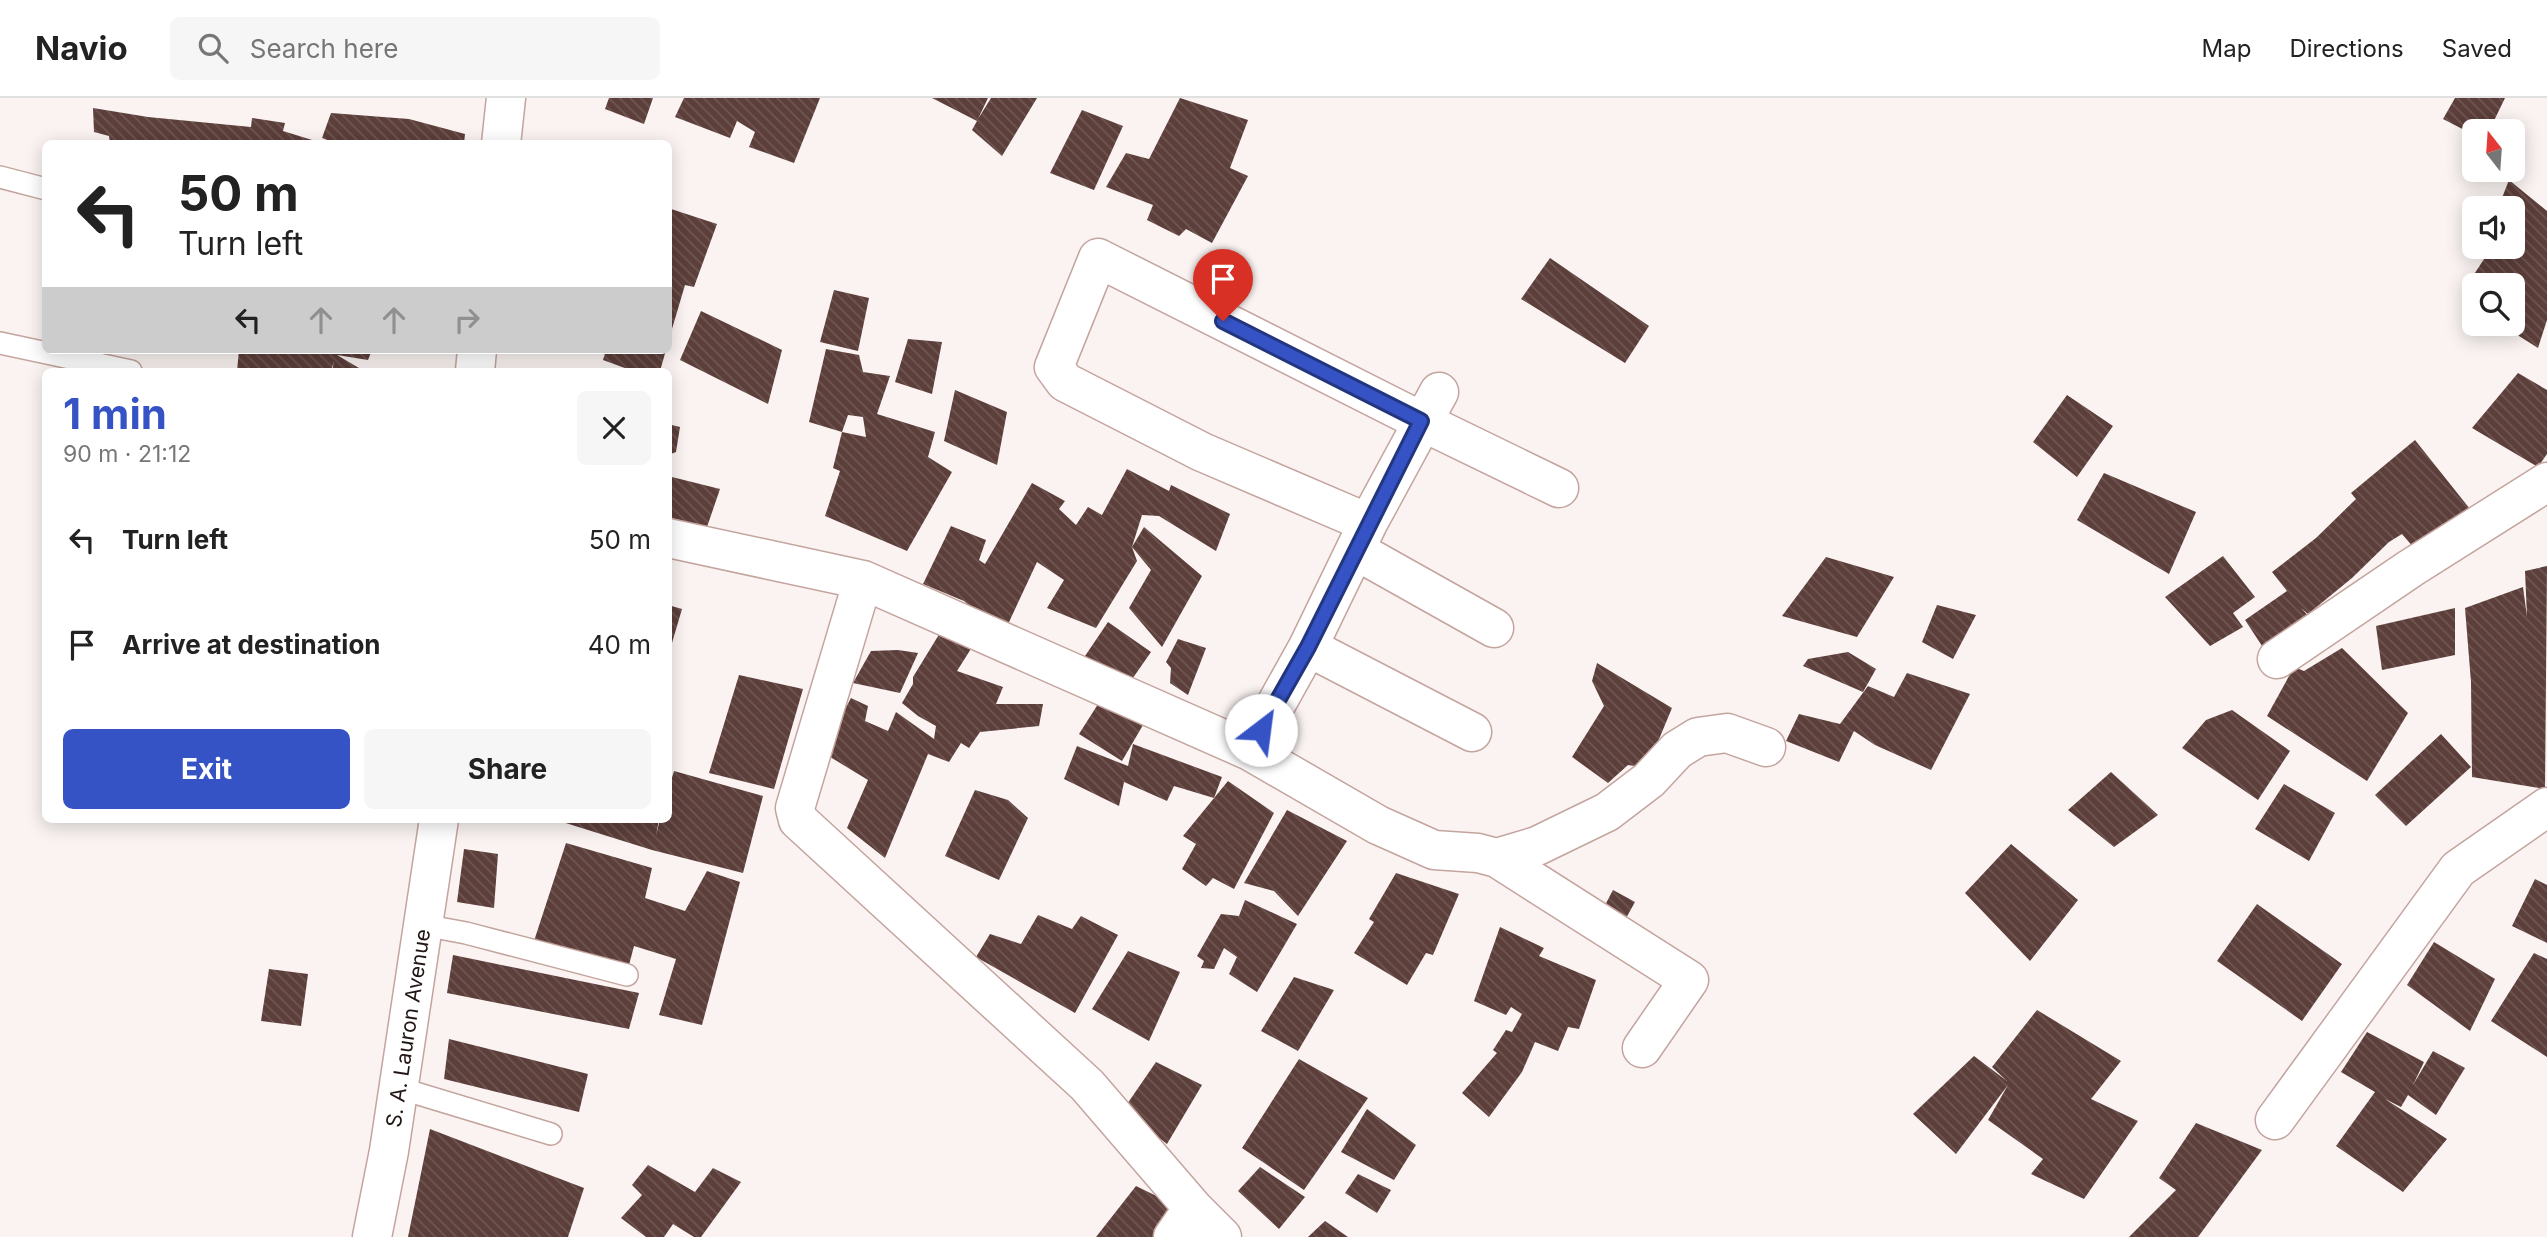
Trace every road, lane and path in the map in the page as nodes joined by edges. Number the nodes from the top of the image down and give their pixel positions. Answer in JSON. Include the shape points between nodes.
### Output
{"nodes":[{"id":1,"x":506,"y":98,"type":"edge"},
{"id":2,"x":501,"y":140,"type":"edge"},
{"id":3,"x":0,"y":177,"type":"edge"},
{"id":4,"x":42,"y":188,"type":"edge"},
{"id":5,"x":0,"y":342,"type":"edge"},
{"id":6,"x":42,"y":351,"type":"edge"},
{"id":7,"x":54,"y":354,"type":"edge"},
{"id":8,"x":117,"y":368,"type":"edge"},
{"id":9,"x":1430,"y":407,"type":"junction"},
{"id":10,"x":2547,"y":482,"type":"edge"},
{"id":11,"x":1559,"y":488,"type":"dead end"},
{"id":12,"x":1362,"y":537,"type":"junction"},
{"id":13,"x":672,"y":539,"type":"edge"},
{"id":14,"x":863,"y":580,"type":"junction"},
{"id":15,"x":1494,"y":628,"type":"dead end"},
{"id":16,"x":1308,"y":647,"type":"junction"},
{"id":17,"x":2277,"y":659,"type":"dead end"},
{"id":18,"x":1472,"y":732,"type":"dead end"},
{"id":19,"x":1766,"y":747,"type":"dead end"},
{"id":20,"x":1250,"y":751,"type":"junction"},
{"id":21,"x":2547,"y":807,"type":"edge"},
{"id":22,"x":438,"y":823,"type":"edge"},
{"id":23,"x":1497,"y":858,"type":"junction"},
{"id":24,"x":423,"y":925,"type":"junction"},
{"id":25,"x":627,"y":975,"type":"dead end"},
{"id":26,"x":1642,"y":1048,"type":"dead end"},
{"id":27,"x":399,"y":1088,"type":"junction"},
{"id":28,"x":2275,"y":1119,"type":"dead end"},
{"id":29,"x":551,"y":1134,"type":"dead end"},
{"id":30,"x":1183,"y":1223,"type":"edge"},
{"id":31,"x":372,"y":1237,"type":"edge"},
{"id":32,"x":1222,"y":1237,"type":"edge"}],
"edges":[{"from":1,"to":2,"type":"main road"},
{"from":3,"to":4,"type":"lane"},
{"from":5,"to":6,"type":"lane"},
{"from":7,"to":8,"type":"lane"},
{"from":9,"to":11,"type":"main road"},
{"from":9,"to":12,"type":"main road"},
{"from":9,"to":12,"type":"main road","via":[[1098,258],[1054,367],[1065,382]]},
{"from":10,"to":17,"type":"main road"},
{"from":12,"to":15,"type":"main road"},
{"from":12,"to":16,"type":"main road"},
{"from":13,"to":14,"type":"main road"},
{"from":14,"to":20,"type":"main road"},
{"from":14,"to":30,"type":"main road","via":[[796,808],[799,821],[1087,1085]]},
{"from":16,"to":18,"type":"main road"},
{"from":16,"to":20,"type":"main road"},
{"from":19,"to":23,"type":"main road","via":[[1727,733],[1689,741],[1632,795],[1607,812],[1537,846]]},
{"from":20,"to":23,"type":"main road","via":[[1413,841],[1434,850]]},
{"from":21,"to":28,"type":"main road","via":[[2458,869]]},
{"from":22,"to":24,"type":"main road","name":"S. A. Lauron Avenue"},
{"from":23,"to":26,"type":"main road","via":[[1689,980]]},
{"from":24,"to":25,"type":"lane"},
{"from":24,"to":27,"type":"main road","name":"S. A. Lauron Avenue"},
{"from":27,"to":29,"type":"lane"},
{"from":27,"to":31,"type":"main road","name":"S. A. Lauron Avenue"},
{"from":30,"to":32,"type":"main road"}]}
